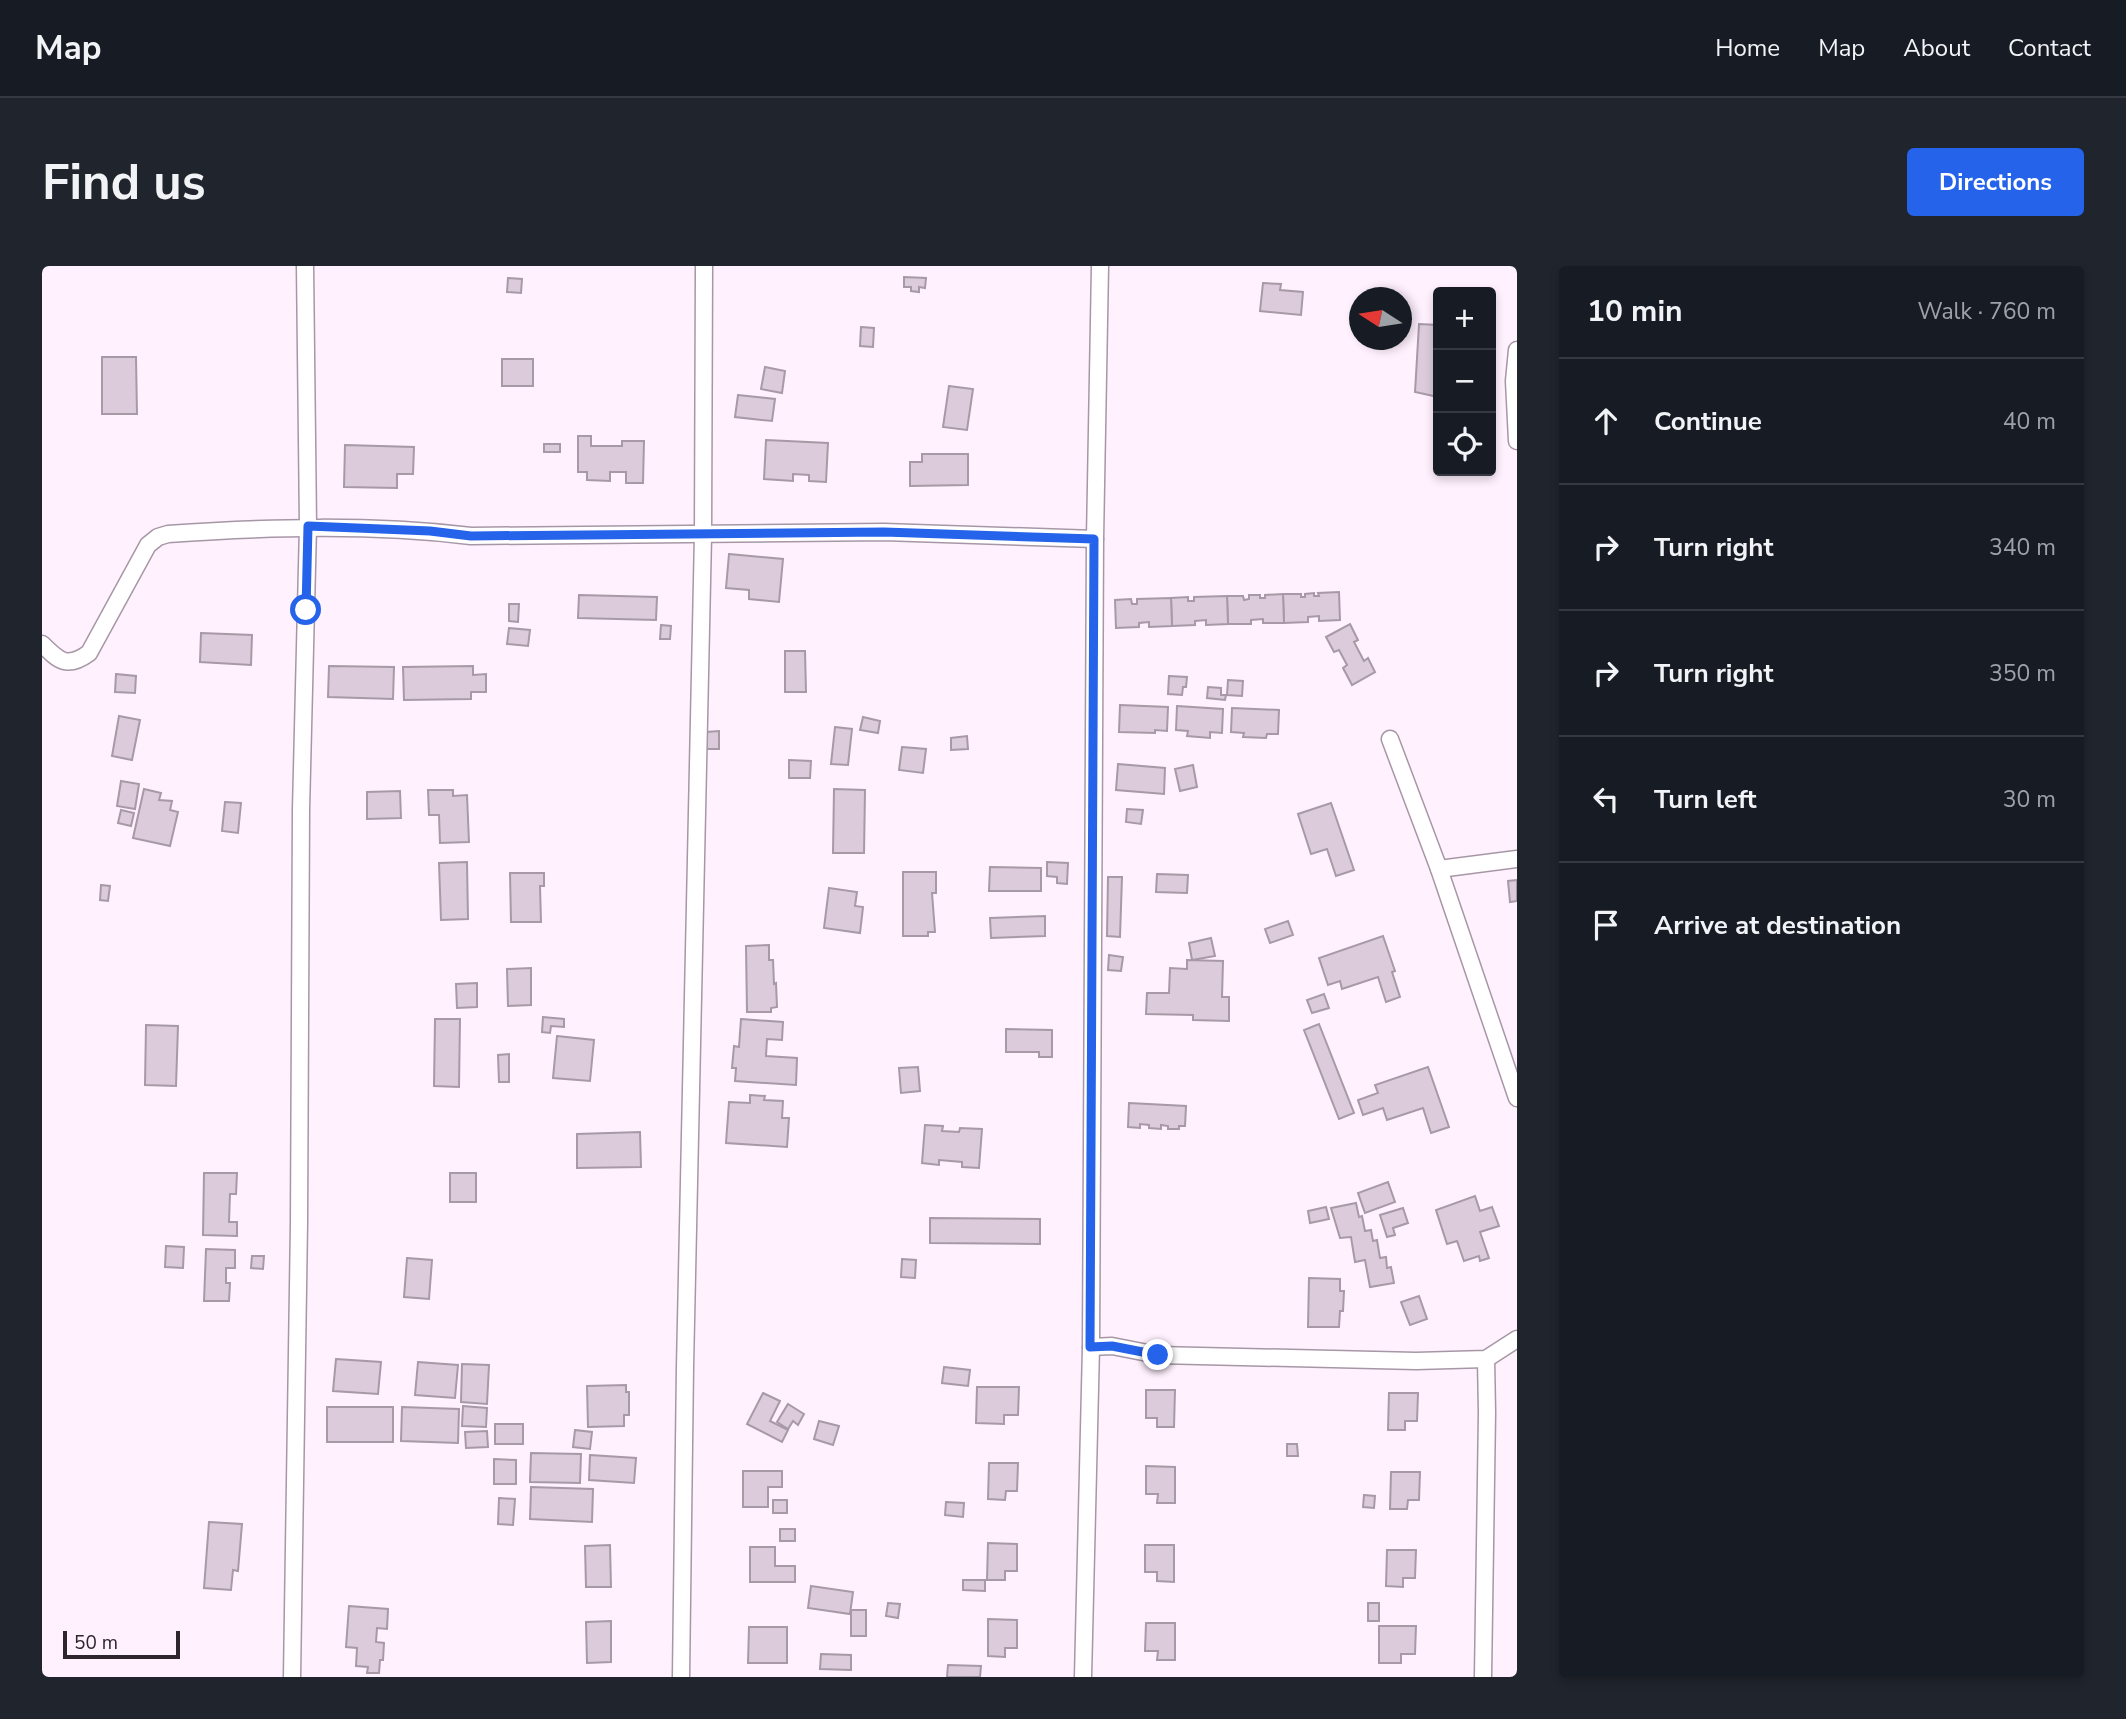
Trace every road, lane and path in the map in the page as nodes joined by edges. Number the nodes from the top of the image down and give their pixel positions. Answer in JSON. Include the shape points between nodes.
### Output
{"nodes":[{"id":1,"x":305,"y":266,"type":"edge"},
{"id":2,"x":704,"y":266,"type":"edge"},
{"id":3,"x":1100,"y":266,"type":"edge"},
{"id":4,"x":1517,"y":350,"type":"edge"},
{"id":5,"x":1517,"y":441,"type":"edge"},
{"id":6,"x":308,"y":526,"type":"junction"},
{"id":7,"x":703,"y":535,"type":"junction"},
{"id":8,"x":1094,"y":539,"type":"junction"},
{"id":9,"x":42,"y":644,"type":"edge"},
{"id":10,"x":1390,"y":739,"type":"dead end"},
{"id":11,"x":1517,"y":859,"type":"edge"},
{"id":12,"x":1439,"y":869,"type":"junction"},
{"id":13,"x":1517,"y":1098,"type":"edge"},
{"id":14,"x":1517,"y":1339,"type":"edge"},
{"id":15,"x":1090,"y":1347,"type":"junction"},
{"id":16,"x":1486,"y":1359,"type":"junction"},
{"id":17,"x":292,"y":1677,"type":"edge"},
{"id":18,"x":681,"y":1677,"type":"edge"},
{"id":19,"x":1083,"y":1677,"type":"edge"},
{"id":20,"x":1483,"y":1677,"type":"edge"}],
"edges":[{"from":1,"to":6,"type":"street"},
{"from":2,"to":7,"type":"street"},
{"from":3,"to":8,"type":"street"},
{"from":4,"to":5,"type":"street"},
{"from":6,"to":7,"type":"street","via":[[471,536]]},
{"from":6,"to":9,"type":"street","via":[[158,537],[148,545],[89,653],[67,663]]},
{"from":6,"to":17,"type":"street"},
{"from":7,"to":8,"type":"street","via":[[884,532]]},
{"from":7,"to":18,"type":"street"},
{"from":8,"to":15,"type":"street"},
{"from":10,"to":12,"type":"street"},
{"from":11,"to":12,"type":"street"},
{"from":12,"to":13,"type":"street"},
{"from":14,"to":16,"type":"street"},
{"from":15,"to":16,"type":"street","via":[[1112,1346],[1158,1355]]},
{"from":15,"to":19,"type":"street"},
{"from":16,"to":20,"type":"street"}]}
